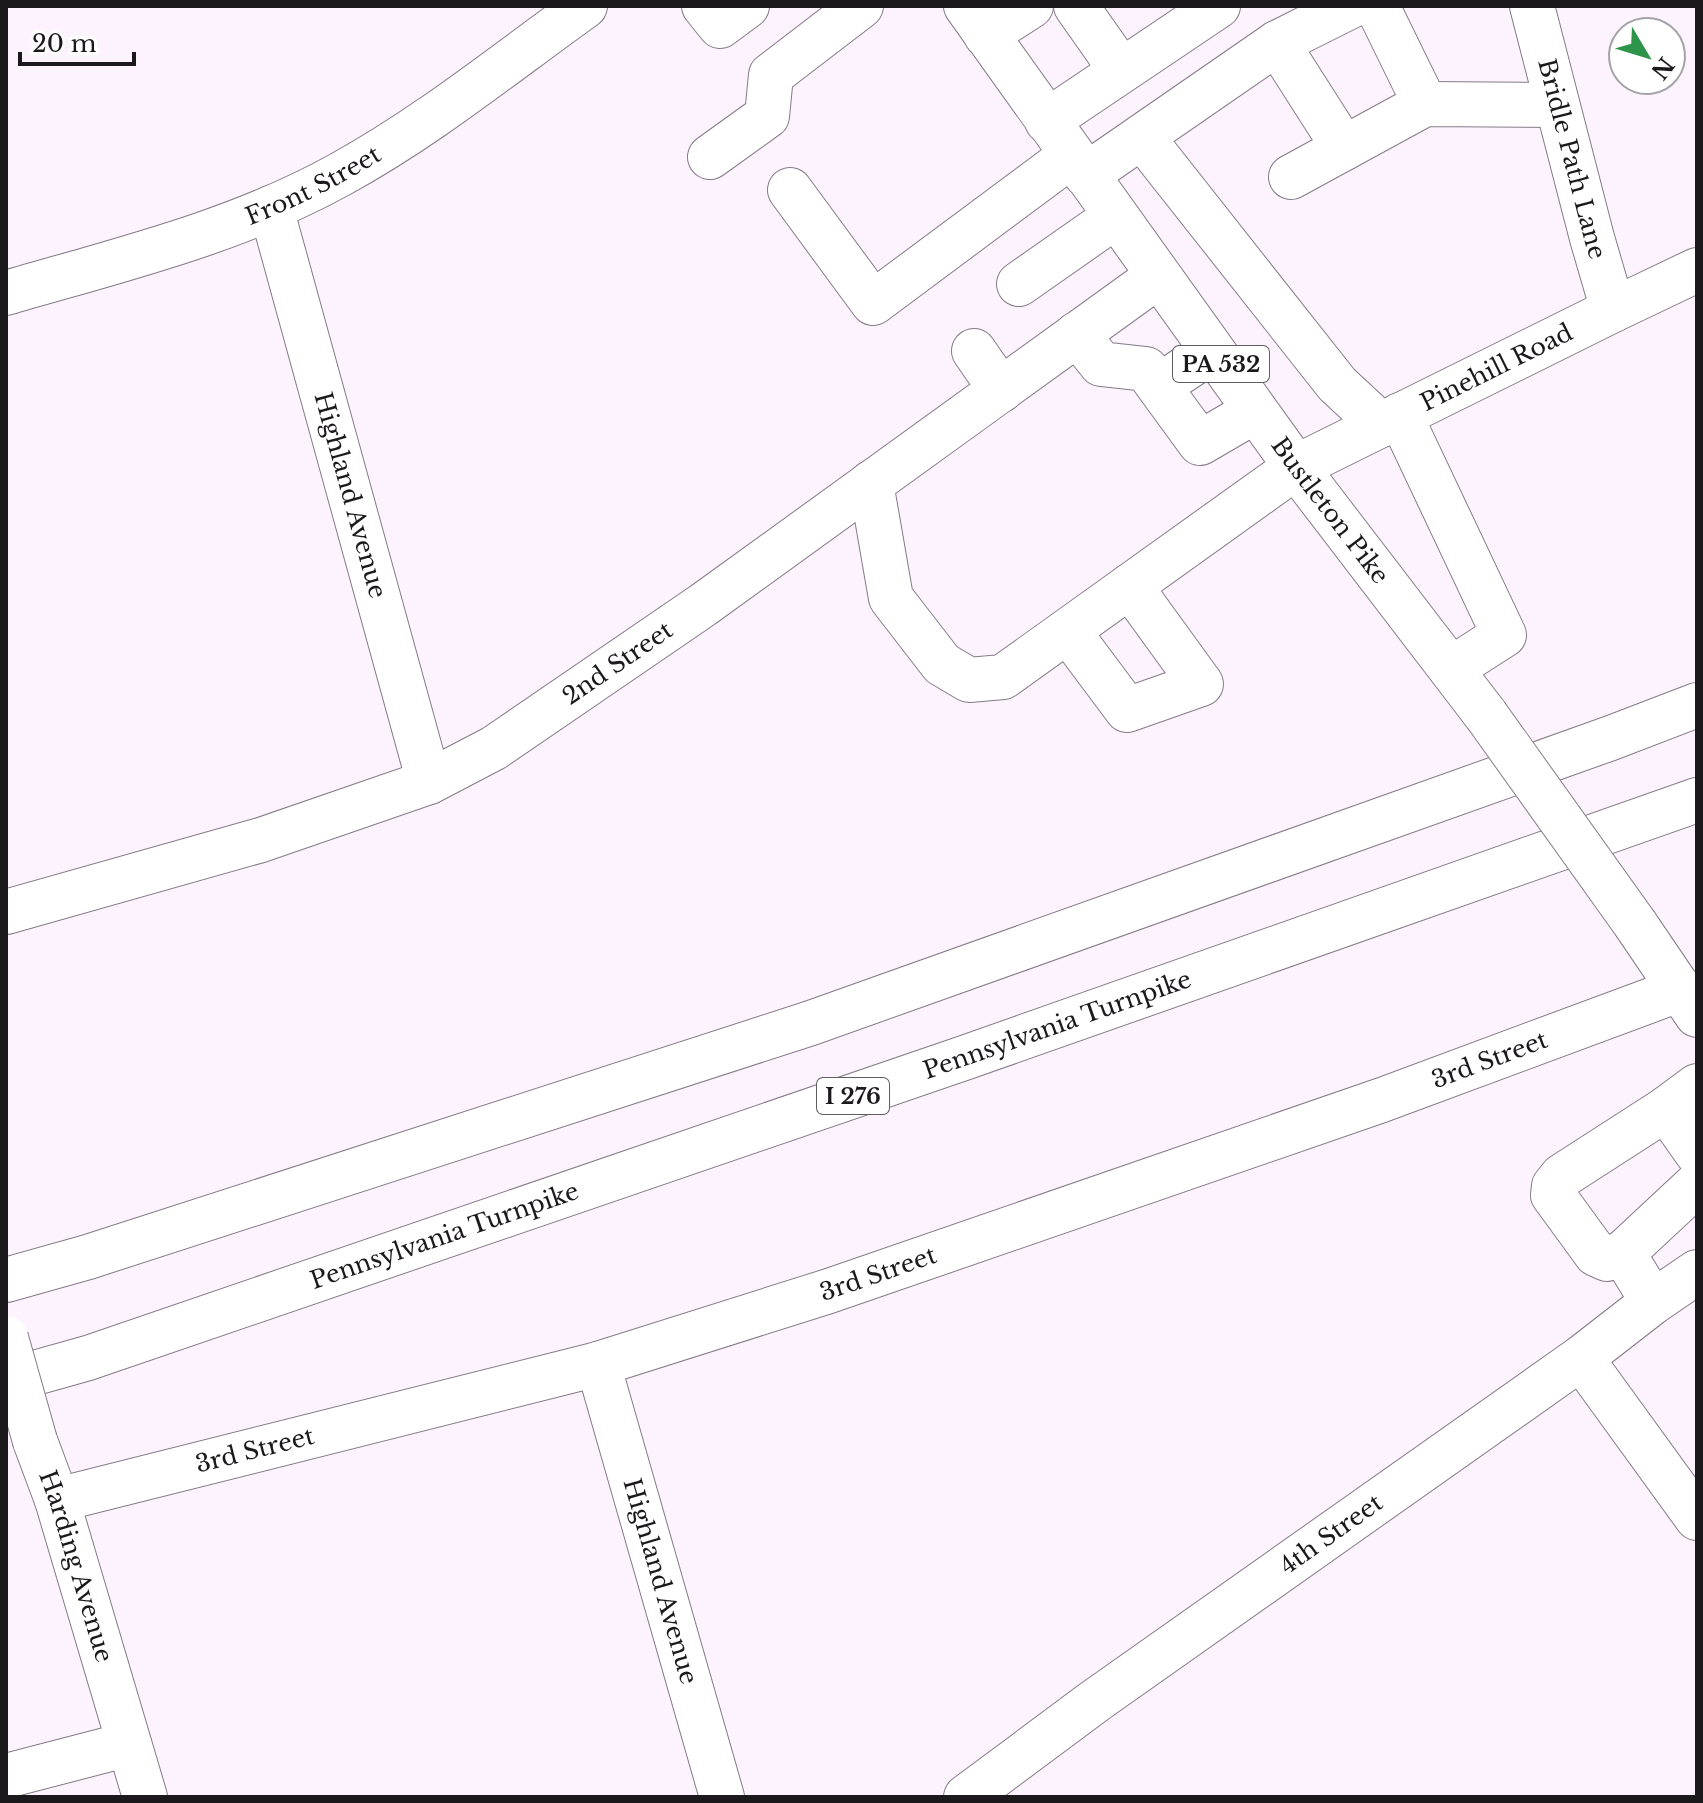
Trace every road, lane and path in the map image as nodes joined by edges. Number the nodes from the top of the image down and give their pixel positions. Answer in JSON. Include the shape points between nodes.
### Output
{"nodes":[{"id":1,"x":585,"y":6,"type":"edge"},
{"id":2,"x":704,"y":6,"type":"edge"},
{"id":3,"x":747,"y":6,"type":"edge"},
{"id":4,"x":861,"y":6,"type":"edge"},
{"id":5,"x":1031,"y":6,"type":"edge"},
{"id":6,"x":1076,"y":6,"type":"edge"},
{"id":7,"x":1218,"y":6,"type":"edge"},
{"id":8,"x":1351,"y":6,"type":"edge"},
{"id":9,"x":1377,"y":6,"type":"edge"},
{"id":10,"x":1532,"y":6,"type":"edge"},
{"id":11,"x":976,"y":21,"type":"edge"},
{"id":12,"x":1277,"y":43,"type":"junction"},
{"id":13,"x":1121,"y":70,"type":"junction"},
{"id":14,"x":1425,"y":104,"type":"junction"},
{"id":15,"x":1557,"y":105,"type":"junction"},
{"id":16,"x":1047,"y":121,"type":"junction"},
{"id":17,"x":1142,"y":137,"type":"junction"},
{"id":18,"x":1344,"y":148,"type":"junction"},
{"id":19,"x":710,"y":157,"type":"dead end"},
{"id":20,"x":1079,"y":165,"type":"junction"},
{"id":21,"x":1291,"y":177,"type":"dead end"},
{"id":22,"x":790,"y":190,"type":"dead end"},
{"id":23,"x":271,"y":208,"type":"junction"},
{"id":24,"x":1116,"y":216,"type":"junction"},
{"id":25,"x":1697,"y":270,"type":"edge"},
{"id":26,"x":1158,"y":276,"type":"junction"},
{"id":27,"x":1019,"y":284,"type":"dead end"},
{"id":28,"x":6,"y":293,"type":"edge"},
{"id":29,"x":1613,"y":310,"type":"junction"},
{"id":30,"x":1077,"y":334,"type":"junction"},
{"id":31,"x":974,"y":351,"type":"dead end"},
{"id":32,"x":1212,"y":351,"type":"junction"},
{"id":33,"x":1159,"y":386,"type":"junction"},
{"id":34,"x":1001,"y":390,"type":"junction"},
{"id":35,"x":1255,"y":411,"type":"junction"},
{"id":36,"x":1390,"y":420,"type":"junction"},
{"id":37,"x":1296,"y":467,"type":"junction"},
{"id":38,"x":871,"y":483,"type":"junction"},
{"id":39,"x":1130,"y":586,"type":"junction"},
{"id":40,"x":1068,"y":631,"type":"junction"},
{"id":41,"x":1451,"y":669,"type":"junction"},
{"id":42,"x":1697,"y":705,"type":"edge"},
{"id":43,"x":429,"y":782,"type":"junction"},
{"id":44,"x":1697,"y":800,"type":"edge"},
{"id":45,"x":6,"y":912,"type":"edge"},
{"id":46,"x":1689,"y":1002,"type":"edge"},
{"id":47,"x":1681,"y":1097,"type":"edge"},
{"id":48,"x":1697,"y":1153,"type":"edge"},
{"id":49,"x":1697,"y":1184,"type":"edge"},
{"id":50,"x":1623,"y":1253,"type":"junction"},
{"id":51,"x":1697,"y":1272,"type":"edge"},
{"id":52,"x":6,"y":1280,"type":"edge"},
{"id":53,"x":1653,"y":1302,"type":"junction"},
{"id":54,"x":6,"y":1338,"type":"edge"},
{"id":55,"x":1581,"y":1358,"type":"junction"},
{"id":56,"x":598,"y":1364,"type":"junction"},
{"id":57,"x":6,"y":1381,"type":"edge"},
{"id":58,"x":57,"y":1500,"type":"junction"},
{"id":59,"x":1697,"y":1518,"type":"edge"},
{"id":60,"x":129,"y":1744,"type":"junction"},
{"id":61,"x":6,"y":1776,"type":"edge"},
{"id":62,"x":145,"y":1797,"type":"edge"},
{"id":63,"x":722,"y":1797,"type":"edge"},
{"id":64,"x":966,"y":1797,"type":"edge"}],
"edges":[{"from":1,"to":23,"type":"main road","name":"Front Street","via":[[393,144]]},
{"from":2,"to":3,"type":"main road","via":[[720,26]]},
{"from":4,"to":19,"type":"main road","via":[[771,75],[767,116]]},
{"from":5,"to":11,"type":"main road"},
{"from":6,"to":13,"type":"main road"},
{"from":7,"to":13,"type":"main road"},
{"from":8,"to":12,"type":"main road"},
{"from":9,"to":14,"type":"main road"},
{"from":10,"to":15,"type":"main road","name":"Bridle Path Lane"},
{"from":11,"to":16,"type":"main road","name":"Bustleton Pike","number":"PA 532"},
{"from":12,"to":17,"type":"main road"},
{"from":12,"to":18,"type":"main road"},
{"from":13,"to":16,"type":"main road"},
{"from":14,"to":15,"type":"main road"},
{"from":14,"to":18,"type":"main road"},
{"from":15,"to":29,"type":"main road","name":"Bridle Path Lane"},
{"from":16,"to":20,"type":"main road","name":"Bustleton Pike","number":"PA 532"},
{"from":17,"to":20,"type":"main road"},
{"from":17,"to":36,"type":"main road","via":[[1337,384]]},
{"from":18,"to":21,"type":"main road"},
{"from":20,"to":22,"type":"main road","via":[[873,303]]},
{"from":20,"to":24,"type":"main road","name":"Bustleton Pike","number":"PA 532"},
{"from":23,"to":28,"type":"main road","name":"Front Street"},
{"from":23,"to":43,"type":"main road","name":"Highland Avenue"},
{"from":24,"to":26,"type":"main road","name":"Bustleton Pike","number":"PA 532"},
{"from":24,"to":27,"type":"main road"},
{"from":25,"to":29,"type":"main road","name":"Pinehill Road"},
{"from":26,"to":30,"type":"main road","name":"2nd Street"},
{"from":26,"to":32,"type":"main road","name":"Bustleton Pike","number":"PA 532"},
{"from":29,"to":36,"type":"main road","name":"Pinehill Road"},
{"from":30,"to":33,"type":"main road","via":[[1101,364],[1146,369]]},
{"from":30,"to":34,"type":"main road","name":"2nd Street"},
{"from":31,"to":34,"type":"main road"},
{"from":32,"to":33,"type":"main road"},
{"from":32,"to":35,"type":"main road","name":"Bustleton Pike","number":"PA 532"},
{"from":33,"to":35,"type":"main road","via":[[1200,443]]},
{"from":34,"to":38,"type":"main road","name":"2nd Street"},
{"from":35,"to":37,"type":"main road","name":"Bustleton Pike","number":"PA 532"},
{"from":36,"to":37,"type":"main road","name":"Pinehill Road"},
{"from":36,"to":41,"type":"main road","via":[[1504,635]]},
{"from":37,"to":39,"type":"main road","name":"Pinehill Road"},
{"from":37,"to":41,"type":"main road","name":"Bustleton Pike","number":"PA 532"},
{"from":38,"to":40,"type":"main road","name":"Pinehill Road","via":[[891,598],[942,664],[969,680],[1003,677]]},
{"from":38,"to":43,"type":"main road","name":"2nd Street","via":[[494,748]]},
{"from":39,"to":40,"type":"main road","name":"Pinehill Road"},
{"from":39,"to":40,"type":"main road","via":[[1201,684],[1127,710]]},
{"from":41,"to":46,"type":"main road","name":"Bustleton Pike","number":"PA 532","bridge":true},
{"from":42,"to":52,"type":"main road","via":[[811,1023]]},
{"from":43,"to":45,"type":"main road","name":"2nd Street","via":[[261,840]]},
{"from":44,"to":57,"type":"main road","name":"Pennsylvania Turnpike","number":"I 276","via":[[904,1078],[88,1358]]},
{"from":46,"to":56,"type":"main road","name":"3rd Street"},
{"from":47,"to":48,"type":"main road"},
{"from":47,"to":50,"type":"main road","via":[[1554,1186],[1553,1195],[1596,1254],[1607,1259]]},
{"from":49,"to":50,"type":"main road"},
{"from":50,"to":53,"type":"main road"},
{"from":51,"to":53,"type":"main road","name":"4th Street"},
{"from":53,"to":55,"type":"main road","name":"4th Street"},
{"from":54,"to":58,"type":"main road","name":"Harding Avenue","bridge":true},
{"from":55,"to":59,"type":"main road"},
{"from":55,"to":64,"type":"main road","name":"4th Street"},
{"from":56,"to":58,"type":"main road","name":"3rd Street"},
{"from":56,"to":63,"type":"main road","name":"Highland Avenue"},
{"from":58,"to":60,"type":"main road","name":"Harding Avenue"},
{"from":60,"to":61,"type":"main road"},
{"from":60,"to":62,"type":"main road","name":"Harding Avenue"}]}
